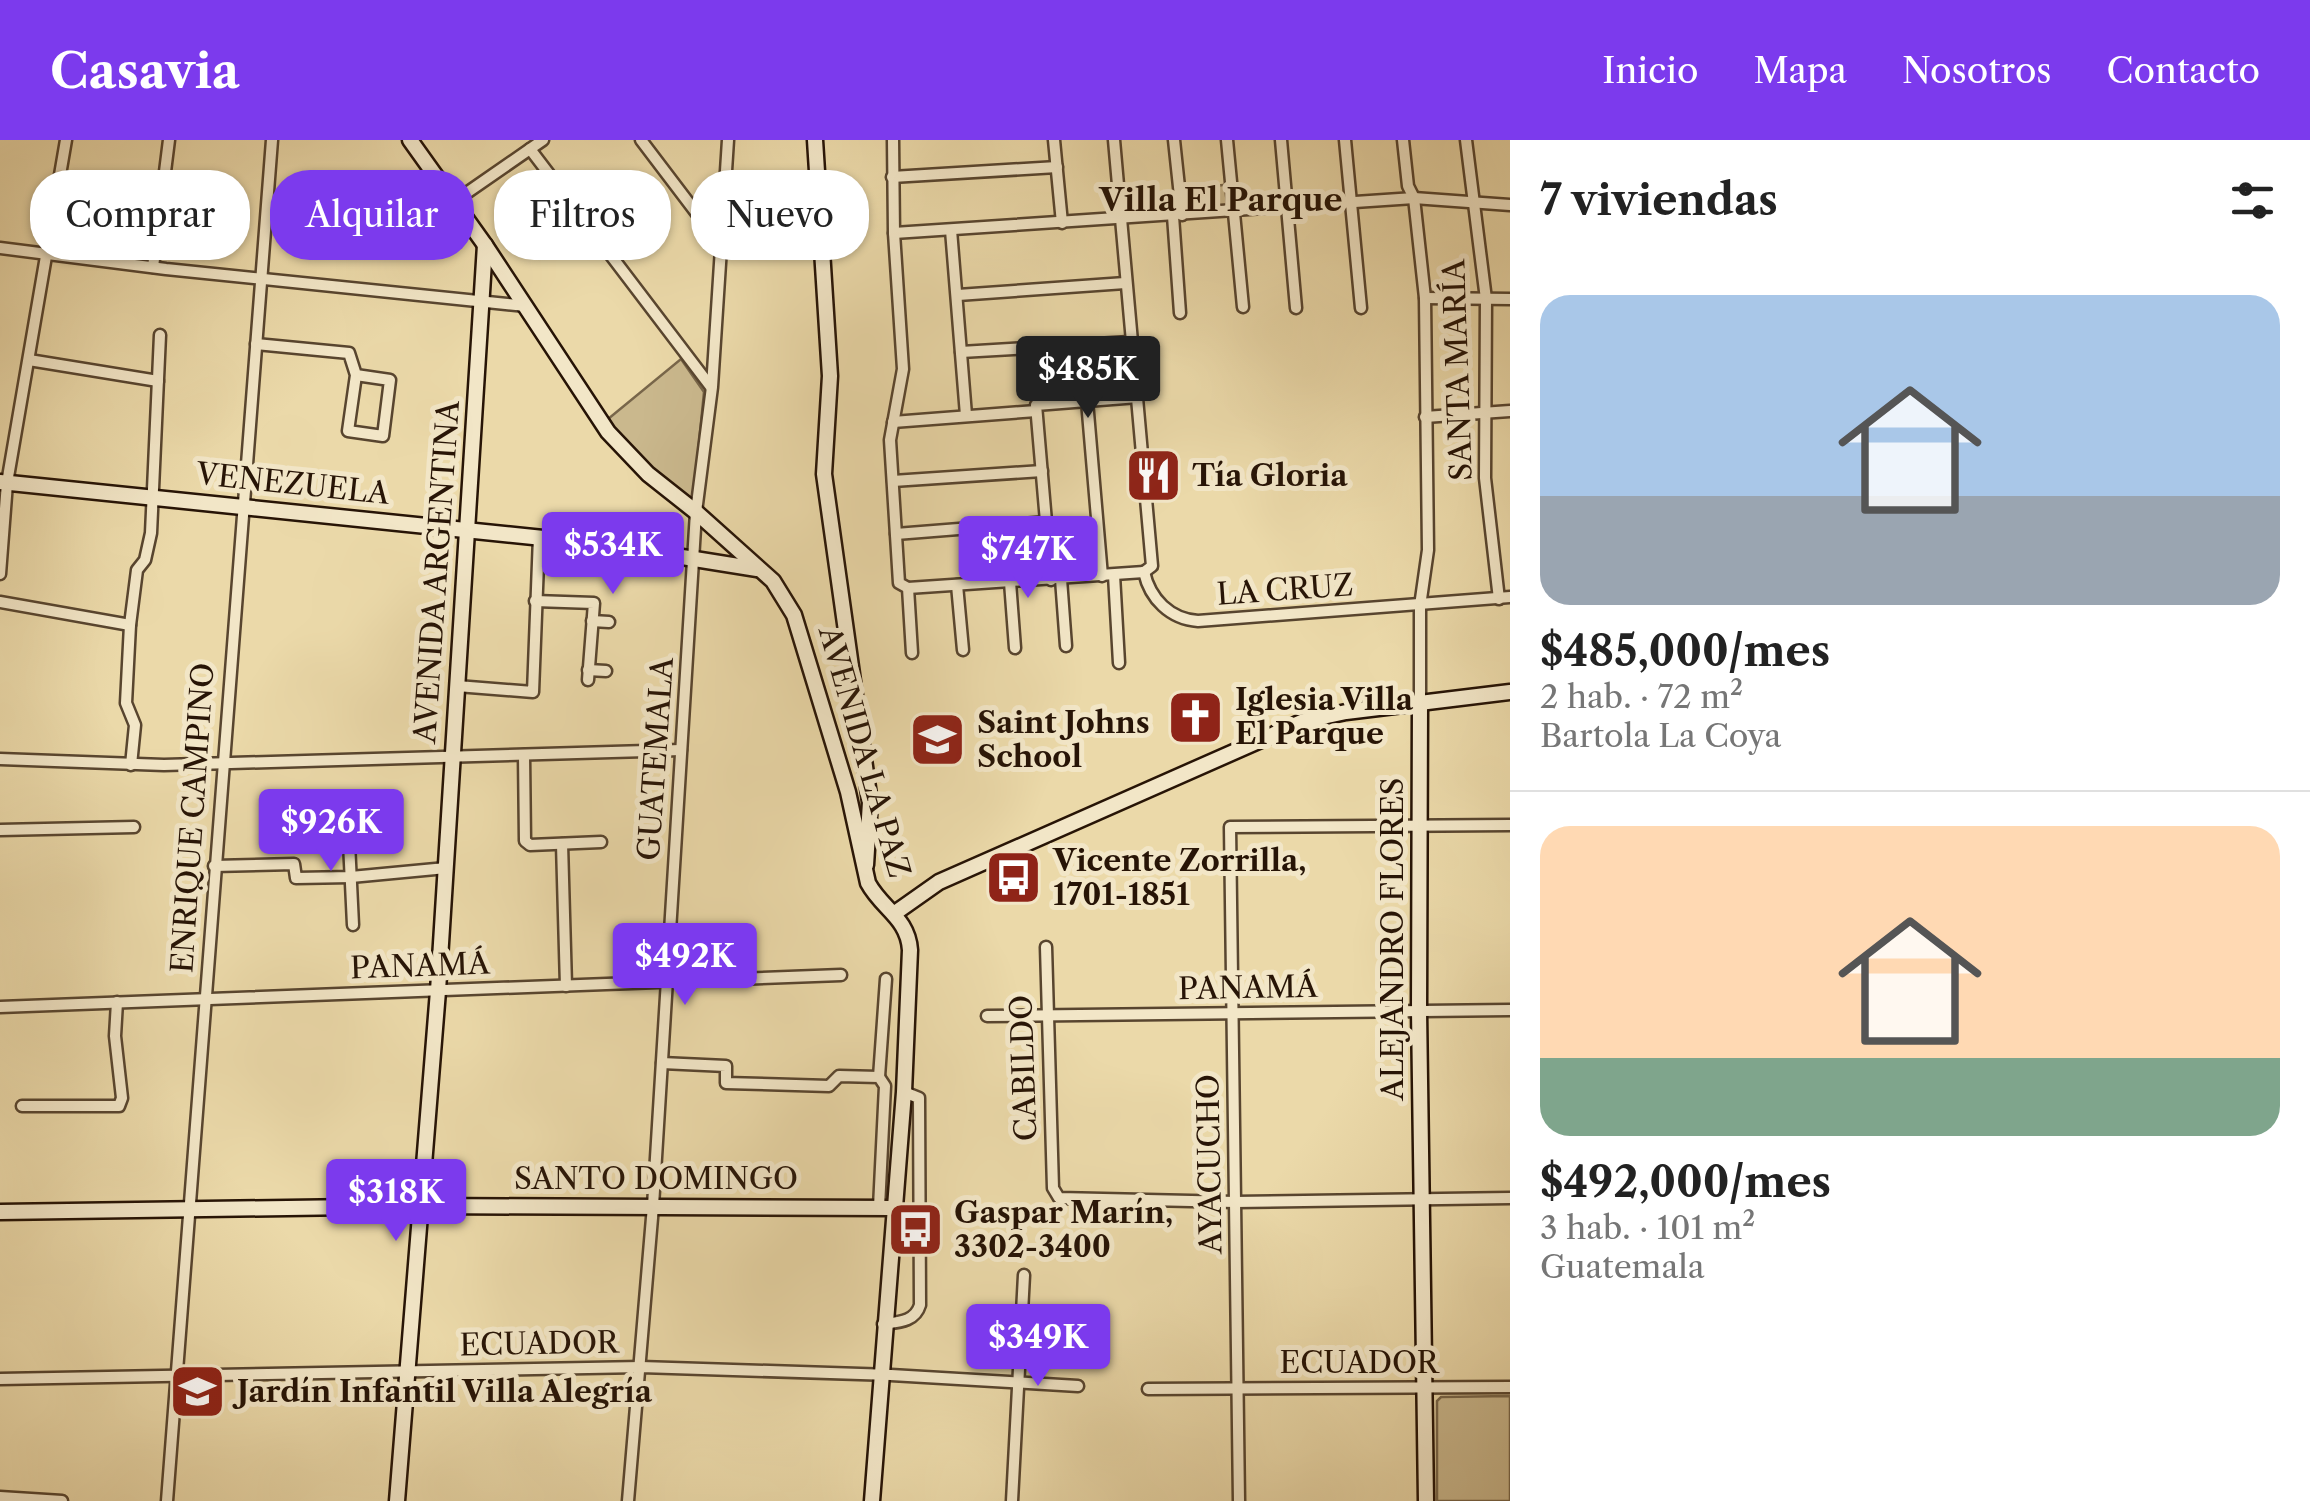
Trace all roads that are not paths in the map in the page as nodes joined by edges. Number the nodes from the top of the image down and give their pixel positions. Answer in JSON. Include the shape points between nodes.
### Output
{"nodes":[{"id":1,"x":66,"y":140,"type":"edge"},
{"id":2,"x":169,"y":140,"type":"edge"},
{"id":3,"x":272,"y":140,"type":"edge"},
{"id":4,"x":410,"y":140,"type":"edge"},
{"id":5,"x":543,"y":140,"type":"edge"},
{"id":6,"x":641,"y":140,"type":"edge"},
{"id":7,"x":728,"y":140,"type":"edge"},
{"id":8,"x":814,"y":140,"type":"edge"},
{"id":9,"x":892,"y":140,"type":"edge"},
{"id":10,"x":1054,"y":140,"type":"edge"},
{"id":11,"x":1114,"y":140,"type":"edge"},
{"id":12,"x":1174,"y":140,"type":"edge"},
{"id":13,"x":1228,"y":140,"type":"edge"},
{"id":14,"x":1281,"y":140,"type":"edge"},
{"id":15,"x":1346,"y":140,"type":"edge"},
{"id":16,"x":1403,"y":140,"type":"edge"},
{"id":17,"x":1466,"y":140,"type":"edge"},
{"id":18,"x":530,"y":149,"type":"junction"},
{"id":19,"x":1057,"y":167,"type":"junction"},
{"id":20,"x":61,"y":170,"type":"edge"},
{"id":21,"x":432,"y":170,"type":"edge"},
{"id":22,"x":727,"y":170,"type":"edge"},
{"id":23,"x":892,"y":177,"type":"junction"},
{"id":24,"x":474,"y":188,"type":"edge"},
{"id":25,"x":1414,"y":198,"type":"junction"},
{"id":26,"x":1352,"y":201,"type":"junction"},
{"id":27,"x":1476,"y":204,"type":"junction"},
{"id":28,"x":1510,"y":205,"type":"edge"},
{"id":29,"x":691,"y":206,"type":"edge"},
{"id":30,"x":1288,"y":206,"type":"junction"},
{"id":31,"x":1236,"y":211,"type":"junction"},
{"id":32,"x":1178,"y":215,"type":"junction"},
{"id":33,"x":1121,"y":219,"type":"junction"},
{"id":34,"x":1062,"y":223,"type":"junction"},
{"id":35,"x":474,"y":228,"type":"edge"},
{"id":36,"x":952,"y":230,"type":"junction"},
{"id":37,"x":894,"y":234,"type":"junction"},
{"id":38,"x":486,"y":245,"type":"junction"},
{"id":39,"x":0,"y":248,"type":"edge"},
{"id":40,"x":30,"y":251,"type":"edge"},
{"id":41,"x":46,"y":260,"type":"edge"},
{"id":42,"x":100,"y":260,"type":"edge"},
{"id":43,"x":722,"y":260,"type":"edge"},
{"id":44,"x":153,"y":267,"type":"junction"},
{"id":45,"x":262,"y":278,"type":"junction"},
{"id":46,"x":1125,"y":283,"type":"junction"},
{"id":47,"x":958,"y":295,"type":"junction"},
{"id":48,"x":1425,"y":298,"type":"junction"},
{"id":49,"x":1486,"y":298,"type":"junction"},
{"id":50,"x":1510,"y":299,"type":"edge"},
{"id":51,"x":482,"y":302,"type":"junction"},
{"id":52,"x":527,"y":306,"type":"junction"},
{"id":53,"x":1242,"y":308,"type":"dead end"},
{"id":54,"x":1296,"y":308,"type":"dead end"},
{"id":55,"x":1362,"y":308,"type":"dead end"},
{"id":56,"x":1180,"y":313,"type":"dead end"},
{"id":57,"x":160,"y":335,"type":"dead end"},
{"id":58,"x":1130,"y":342,"type":"junction"},
{"id":59,"x":256,"y":344,"type":"junction"},
{"id":60,"x":960,"y":352,"type":"junction"},
{"id":61,"x":29,"y":360,"type":"junction"},
{"id":62,"x":356,"y":375,"type":"junction"},
{"id":63,"x":158,"y":381,"type":"junction"},
{"id":64,"x":712,"y":388,"type":"junction"},
{"id":65,"x":1138,"y":397,"type":"junction"},
{"id":66,"x":1088,"y":401,"type":"junction"},
{"id":67,"x":1036,"y":408,"type":"junction"},
{"id":68,"x":1510,"y":411,"type":"edge"},
{"id":69,"x":966,"y":415,"type":"junction"},
{"id":70,"x":1486,"y":415,"type":"junction"},
{"id":71,"x":1425,"y":417,"type":"junction"},
{"id":72,"x":894,"y":422,"type":"junction"},
{"id":73,"x":1042,"y":471,"type":"junction"},
{"id":74,"x":892,"y":480,"type":"junction"},
{"id":75,"x":4,"y":482,"type":"edge"},
{"id":76,"x":154,"y":498,"type":"junction"},
{"id":77,"x":243,"y":506,"type":"junction"},
{"id":78,"x":696,"y":512,"type":"junction"},
{"id":79,"x":1046,"y":522,"type":"junction"},
{"id":80,"x":466,"y":530,"type":"junction"},
{"id":81,"x":896,"y":534,"type":"junction"},
{"id":82,"x":540,"y":537,"type":"junction"},
{"id":83,"x":693,"y":557,"type":"junction"},
{"id":84,"x":758,"y":569,"type":"junction"},
{"id":85,"x":1144,"y":572,"type":"junction"},
{"id":86,"x":0,"y":574,"type":"edge"},
{"id":87,"x":1108,"y":576,"type":"junction"},
{"id":88,"x":1056,"y":580,"type":"junction"},
{"id":89,"x":1010,"y":582,"type":"junction"},
{"id":90,"x":957,"y":585,"type":"junction"},
{"id":91,"x":908,"y":588,"type":"junction"},
{"id":92,"x":1504,"y":598,"type":"edge"},
{"id":93,"x":535,"y":601,"type":"junction"},
{"id":94,"x":0,"y":602,"type":"edge"},
{"id":95,"x":1420,"y":606,"type":"junction"},
{"id":96,"x":592,"y":622,"type":"junction"},
{"id":97,"x":609,"y":622,"type":"dead end"},
{"id":98,"x":130,"y":625,"type":"junction"},
{"id":99,"x":1066,"y":646,"type":"dead end"},
{"id":100,"x":1015,"y":648,"type":"dead end"},
{"id":101,"x":963,"y":650,"type":"dead end"},
{"id":102,"x":912,"y":653,"type":"dead end"},
{"id":103,"x":1119,"y":663,"type":"dead end"},
{"id":104,"x":606,"y":671,"type":"dead end"},
{"id":105,"x":457,"y":686,"type":"junction"},
{"id":106,"x":1510,"y":692,"type":"edge"},
{"id":107,"x":1420,"y":704,"type":"junction"},
{"id":108,"x":681,"y":750,"type":"junction"},
{"id":109,"x":524,"y":755,"type":"junction"},
{"id":110,"x":453,"y":758,"type":"junction"},
{"id":111,"x":0,"y":759,"type":"edge"},
{"id":112,"x":222,"y":764,"type":"junction"},
{"id":113,"x":131,"y":765,"type":"junction"},
{"id":114,"x":348,"y":822,"type":"dead end"},
{"id":115,"x":1422,"y":826,"type":"junction"},
{"id":116,"x":1510,"y":826,"type":"edge"},
{"id":117,"x":134,"y":827,"type":"dead end"},
{"id":118,"x":0,"y":830,"type":"edge"},
{"id":119,"x":601,"y":842,"type":"dead end"},
{"id":120,"x":562,"y":844,"type":"junction"},
{"id":121,"x":214,"y":866,"type":"junction"},
{"id":122,"x":446,"y":868,"type":"junction"},
{"id":123,"x":864,"y":873,"type":"junction"},
{"id":124,"x":351,"y":877,"type":"junction"},
{"id":125,"x":895,"y":914,"type":"junction"},
{"id":126,"x":353,"y":925,"type":"dead end"},
{"id":127,"x":1046,"y":947,"type":"dead end"},
{"id":128,"x":841,"y":976,"type":"dead end"},
{"id":129,"x":886,"y":979,"type":"dead end"},
{"id":130,"x":666,"y":983,"type":"junction"},
{"id":131,"x":566,"y":986,"type":"junction"},
{"id":132,"x":438,"y":991,"type":"junction"},
{"id":133,"x":204,"y":998,"type":"junction"},
{"id":134,"x":117,"y":1002,"type":"junction"},
{"id":135,"x":0,"y":1007,"type":"edge"},
{"id":136,"x":1510,"y":1010,"type":"edge"},
{"id":137,"x":1420,"y":1011,"type":"junction"},
{"id":138,"x":1233,"y":1013,"type":"junction"},
{"id":139,"x":987,"y":1016,"type":"dead end"},
{"id":140,"x":1047,"y":1016,"type":"junction"},
{"id":141,"x":662,"y":1063,"type":"junction"},
{"id":142,"x":879,"y":1077,"type":"junction"},
{"id":143,"x":904,"y":1092,"type":"junction"},
{"id":144,"x":22,"y":1106,"type":"dead end"},
{"id":145,"x":1510,"y":1198,"type":"edge"},
{"id":146,"x":1421,"y":1199,"type":"junction"},
{"id":147,"x":1235,"y":1202,"type":"junction"},
{"id":148,"x":421,"y":1206,"type":"junction"},
{"id":149,"x":653,"y":1206,"type":"junction"},
{"id":150,"x":886,"y":1208,"type":"junction"},
{"id":151,"x":189,"y":1210,"type":"junction"},
{"id":152,"x":0,"y":1212,"type":"edge"},
{"id":153,"x":1024,"y":1275,"type":"dead end"},
{"id":154,"x":883,"y":1324,"type":"junction"},
{"id":155,"x":642,"y":1367,"type":"junction"},
{"id":156,"x":408,"y":1373,"type":"junction"},
{"id":157,"x":879,"y":1374,"type":"junction"},
{"id":158,"x":178,"y":1377,"type":"junction"},
{"id":159,"x":0,"y":1379,"type":"edge"},
{"id":160,"x":1018,"y":1384,"type":"junction"},
{"id":161,"x":1078,"y":1386,"type":"dead end"},
{"id":162,"x":1510,"y":1387,"type":"edge"},
{"id":163,"x":1424,"y":1388,"type":"junction"},
{"id":164,"x":1238,"y":1389,"type":"junction"},
{"id":165,"x":1148,"y":1390,"type":"dead end"},
{"id":166,"x":0,"y":1498,"type":"edge"},
{"id":167,"x":62,"y":1501,"type":"edge"},
{"id":168,"x":167,"y":1501,"type":"edge"},
{"id":169,"x":397,"y":1501,"type":"edge"},
{"id":170,"x":628,"y":1501,"type":"edge"},
{"id":171,"x":872,"y":1501,"type":"edge"},
{"id":172,"x":1012,"y":1501,"type":"edge"},
{"id":173,"x":1239,"y":1501,"type":"edge"},
{"id":174,"x":1426,"y":1501,"type":"edge"}],
"edges":[{"from":1,"to":20,"type":"street"},
{"from":2,"to":44,"type":"street"},
{"from":3,"to":45,"type":"street","name":"ENRIQUE CAMPINO"},
{"from":4,"to":21,"type":"street","name":"AVENIDA LA PAZ"},
{"from":5,"to":18,"type":"street"},
{"from":6,"to":29,"type":"street"},
{"from":7,"to":22,"type":"street","name":"GUATEMALA"},
{"from":8,"to":123,"type":"street","via":[[830,376],[824,474],[870,802]]},
{"from":9,"to":23,"type":"street"},
{"from":10,"to":19,"type":"street"},
{"from":11,"to":33,"type":"street"},
{"from":12,"to":32,"type":"street"},
{"from":13,"to":31,"type":"street"},
{"from":14,"to":30,"type":"street"},
{"from":15,"to":26,"type":"street"},
{"from":16,"to":25,"type":"street","name":"ALEJANDRO FLORES"},
{"from":17,"to":27,"type":"street","name":"SANTA MARÍA"},
{"from":18,"to":24,"type":"street"},
{"from":18,"to":64,"type":"street"},
{"from":19,"to":23,"type":"street"},
{"from":19,"to":34,"type":"street"},
{"from":23,"to":37,"type":"street"},
{"from":25,"to":26,"type":"street"},
{"from":25,"to":27,"type":"street"},
{"from":25,"to":48,"type":"street","name":"ALEJANDRO FLORES"},
{"from":26,"to":30,"type":"street"},
{"from":26,"to":55,"type":"street"},
{"from":27,"to":28,"type":"street"},
{"from":27,"to":49,"type":"street","name":"SANTA MARÍA"},
{"from":30,"to":31,"type":"street"},
{"from":30,"to":54,"type":"street"},
{"from":31,"to":32,"type":"street"},
{"from":31,"to":53,"type":"street"},
{"from":32,"to":33,"type":"street"},
{"from":32,"to":56,"type":"street"},
{"from":33,"to":34,"type":"street"},
{"from":33,"to":46,"type":"street"},
{"from":34,"to":36,"type":"street"},
{"from":35,"to":38,"type":"street","name":"AVENIDA LA PAZ"},
{"from":36,"to":37,"type":"street"},
{"from":36,"to":47,"type":"street"},
{"from":37,"to":72,"type":"street","via":[[903,368]]},
{"from":38,"to":51,"type":"street","name":"AVENIDA ARGENTINA"},
{"from":38,"to":52,"type":"street","name":"AVENIDA LA PAZ"},
{"from":39,"to":40,"type":"street"},
{"from":41,"to":61,"type":"street"},
{"from":42,"to":44,"type":"street"},
{"from":43,"to":64,"type":"street","name":"GUATEMALA"},
{"from":44,"to":45,"type":"street"},
{"from":45,"to":51,"type":"street"},
{"from":45,"to":59,"type":"street","name":"ENRIQUE CAMPINO"},
{"from":46,"to":47,"type":"street"},
{"from":46,"to":58,"type":"street"},
{"from":47,"to":60,"type":"street"},
{"from":48,"to":49,"type":"street"},
{"from":48,"to":71,"type":"street","name":"ALEJANDRO FLORES"},
{"from":49,"to":50,"type":"street"},
{"from":49,"to":70,"type":"street","name":"SANTA MARÍA"},
{"from":51,"to":52,"type":"street"},
{"from":51,"to":80,"type":"street","name":"AVENIDA ARGENTINA"},
{"from":52,"to":78,"type":"street","name":"AVENIDA LA PAZ","via":[[608,432]]},
{"from":57,"to":63,"type":"street"},
{"from":58,"to":60,"type":"street"},
{"from":58,"to":65,"type":"street"},
{"from":59,"to":62,"type":"street","via":[[349,353]]},
{"from":59,"to":77,"type":"street","name":"ENRIQUE CAMPINO"},
{"from":60,"to":69,"type":"street"},
{"from":61,"to":63,"type":"street"},
{"from":61,"to":75,"type":"street"},
{"from":62,"to":62,"type":"street","via":[[348,432],[382,436],[390,380]]},
{"from":63,"to":76,"type":"street"},
{"from":64,"to":78,"type":"street","name":"GUATEMALA"},
{"from":65,"to":66,"type":"street"},
{"from":65,"to":85,"type":"street","via":[[1152,566]]},
{"from":66,"to":67,"type":"street"},
{"from":66,"to":87,"type":"street"},
{"from":67,"to":69,"type":"street"},
{"from":67,"to":73,"type":"street"},
{"from":68,"to":70,"type":"street"},
{"from":69,"to":72,"type":"street"},
{"from":70,"to":71,"type":"street"},
{"from":70,"to":92,"type":"street","name":"SANTA MARÍA","via":[[1485,478]]},
{"from":71,"to":95,"type":"street","name":"ALEJANDRO FLORES","via":[[1428,550]]},
{"from":72,"to":74,"type":"street"},
{"from":73,"to":74,"type":"street"},
{"from":73,"to":79,"type":"street"},
{"from":74,"to":81,"type":"street"},
{"from":75,"to":76,"type":"street","name":"VENEZUELA"},
{"from":75,"to":86,"type":"street"},
{"from":76,"to":77,"type":"street","name":"VENEZUELA"},
{"from":76,"to":98,"type":"street"},
{"from":77,"to":80,"type":"street","name":"VENEZUELA"},
{"from":77,"to":112,"type":"street","name":"ENRIQUE CAMPINO"},
{"from":78,"to":83,"type":"street","name":"GUATEMALA"},
{"from":78,"to":84,"type":"street","name":"AVENIDA LA PAZ"},
{"from":79,"to":81,"type":"street"},
{"from":79,"to":88,"type":"street"},
{"from":80,"to":82,"type":"street","name":"VENEZUELA"},
{"from":80,"to":105,"type":"street","name":"AVENIDA ARGENTINA"},
{"from":81,"to":91,"type":"street","via":[[900,582]]},
{"from":82,"to":83,"type":"street","name":"VENEZUELA"},
{"from":82,"to":93,"type":"street"},
{"from":83,"to":84,"type":"street","name":"VENEZUELA"},
{"from":83,"to":108,"type":"street","name":"GUATEMALA"},
{"from":84,"to":123,"type":"street","name":"AVENIDA LA PAZ","via":[[794,615],[844,777]]},
{"from":85,"to":87,"type":"street"},
{"from":85,"to":95,"type":"street","name":"LA CRUZ","via":[[1162,606],[1185,620]]},
{"from":87,"to":88,"type":"street"},
{"from":87,"to":103,"type":"street"},
{"from":88,"to":89,"type":"street"},
{"from":88,"to":99,"type":"street"},
{"from":89,"to":90,"type":"street"},
{"from":89,"to":100,"type":"street"},
{"from":90,"to":91,"type":"street"},
{"from":90,"to":101,"type":"street"},
{"from":91,"to":102,"type":"street"},
{"from":92,"to":95,"type":"street","name":"LA CRUZ"},
{"from":93,"to":96,"type":"street","via":[[594,603]]},
{"from":93,"to":105,"type":"street","via":[[533,692]]},
{"from":94,"to":98,"type":"street"},
{"from":95,"to":107,"type":"street","name":"ALEJANDRO FLORES"},
{"from":96,"to":97,"type":"street"},
{"from":96,"to":104,"type":"street","via":[[588,675]]},
{"from":98,"to":113,"type":"street"},
{"from":105,"to":110,"type":"street","name":"AVENIDA ARGENTINA"},
{"from":106,"to":107,"type":"street"},
{"from":107,"to":115,"type":"street","name":"ALEJANDRO FLORES"},
{"from":107,"to":125,"type":"street","via":[[1282,728],[939,882]]},
{"from":108,"to":109,"type":"street"},
{"from":108,"to":130,"type":"street","name":"GUATEMALA"},
{"from":109,"to":110,"type":"street"},
{"from":109,"to":120,"type":"street","via":[[525,841]]},
{"from":110,"to":112,"type":"street"},
{"from":110,"to":122,"type":"street","name":"AVENIDA ARGENTINA"},
{"from":111,"to":113,"type":"street"},
{"from":112,"to":113,"type":"street"},
{"from":112,"to":121,"type":"street","name":"ENRIQUE CAMPINO"},
{"from":114,"to":124,"type":"street"},
{"from":115,"to":116,"type":"street"},
{"from":115,"to":137,"type":"street","name":"ALEJANDRO FLORES"},
{"from":115,"to":138,"type":"street","name":"AYACUCHO","via":[[1230,826]]},
{"from":117,"to":118,"type":"street"},
{"from":119,"to":120,"type":"street"},
{"from":120,"to":131,"type":"street"},
{"from":121,"to":124,"type":"street","via":[[294,864],[296,878]]},
{"from":121,"to":133,"type":"street","name":"ENRIQUE CAMPINO"},
{"from":122,"to":124,"type":"street"},
{"from":122,"to":132,"type":"street","name":"AVENIDA ARGENTINA"},
{"from":123,"to":125,"type":"street","name":"AVENIDA LA PAZ"},
{"from":124,"to":126,"type":"street"},
{"from":125,"to":143,"type":"street","name":"AVENIDA LA PAZ","via":[[910,950]]},
{"from":127,"to":140,"type":"street","name":"CABILDO"},
{"from":128,"to":130,"type":"street","name":"PANAMÁ"},
{"from":129,"to":142,"type":"street"},
{"from":130,"to":131,"type":"street","name":"PANAMÁ"},
{"from":130,"to":141,"type":"street","name":"GUATEMALA"},
{"from":131,"to":132,"type":"street","name":"PANAMÁ"},
{"from":132,"to":133,"type":"street","name":"PANAMÁ"},
{"from":132,"to":148,"type":"street","name":"AVENIDA ARGENTINA"},
{"from":133,"to":134,"type":"street","name":"PANAMÁ"},
{"from":133,"to":151,"type":"street","name":"ENRIQUE CAMPINO"},
{"from":134,"to":135,"type":"street","name":"PANAMÁ"},
{"from":134,"to":144,"type":"street","via":[[119,1106]]},
{"from":136,"to":137,"type":"street","name":"PANAMÁ"},
{"from":137,"to":138,"type":"street","name":"PANAMÁ"},
{"from":137,"to":146,"type":"street","name":"ALEJANDRO FLORES"},
{"from":138,"to":140,"type":"street","name":"PANAMÁ"},
{"from":138,"to":147,"type":"street","name":"AYACUCHO"},
{"from":139,"to":140,"type":"street","name":"PANAMÁ"},
{"from":140,"to":147,"type":"street","name":"CABILDO","via":[[1053,1188],[1059,1198]]},
{"from":141,"to":142,"type":"street","via":[[726,1066],[726,1083],[829,1086],[839,1076]]},
{"from":141,"to":149,"type":"street","name":"GUATEMALA"},
{"from":142,"to":150,"type":"street","via":[[885,1086]]},
{"from":143,"to":150,"type":"street","name":"AVENIDA LA PAZ"},
{"from":143,"to":154,"type":"street","via":[[919,1098],[920,1305],[910,1319]]},
{"from":145,"to":146,"type":"street"},
{"from":146,"to":147,"type":"street"},
{"from":146,"to":163,"type":"street","name":"ALEJANDRO FLORES"},
{"from":147,"to":164,"type":"street","name":"AYACUCHO"},
{"from":148,"to":149,"type":"street","name":"SANTO DOMINGO"},
{"from":148,"to":151,"type":"street","name":"SANTO DOMINGO"},
{"from":148,"to":156,"type":"street","name":"AVENIDA ARGENTINA"},
{"from":149,"to":150,"type":"street","name":"SANTO DOMINGO"},
{"from":149,"to":155,"type":"street","name":"GUATEMALA"},
{"from":150,"to":154,"type":"street","name":"AVENIDA LA PAZ"},
{"from":151,"to":152,"type":"street","name":"SANTO DOMINGO"},
{"from":151,"to":158,"type":"street","name":"ENRIQUE CAMPINO"},
{"from":153,"to":160,"type":"street"},
{"from":154,"to":157,"type":"street","name":"AVENIDA LA PAZ"},
{"from":155,"to":156,"type":"street","name":"ECUADOR"},
{"from":155,"to":157,"type":"street","name":"ECUADOR"},
{"from":155,"to":170,"type":"street","name":"GUATEMALA"},
{"from":156,"to":158,"type":"street","name":"ECUADOR"},
{"from":156,"to":169,"type":"street","name":"AVENIDA ARGENTINA"},
{"from":157,"to":160,"type":"street","name":"ECUADOR"},
{"from":157,"to":171,"type":"street","name":"AVENIDA LA PAZ"},
{"from":158,"to":159,"type":"street","name":"ECUADOR"},
{"from":158,"to":168,"type":"street","name":"ENRIQUE CAMPINO"},
{"from":160,"to":161,"type":"street","name":"ECUADOR"},
{"from":160,"to":172,"type":"street"},
{"from":162,"to":163,"type":"street","name":"ECUADOR"},
{"from":163,"to":164,"type":"street","name":"ECUADOR"},
{"from":163,"to":174,"type":"street","name":"ALEJANDRO FLORES"},
{"from":164,"to":165,"type":"street","name":"ECUADOR"},
{"from":164,"to":173,"type":"street","name":"AYACUCHO"},
{"from":166,"to":167,"type":"street"}]}
